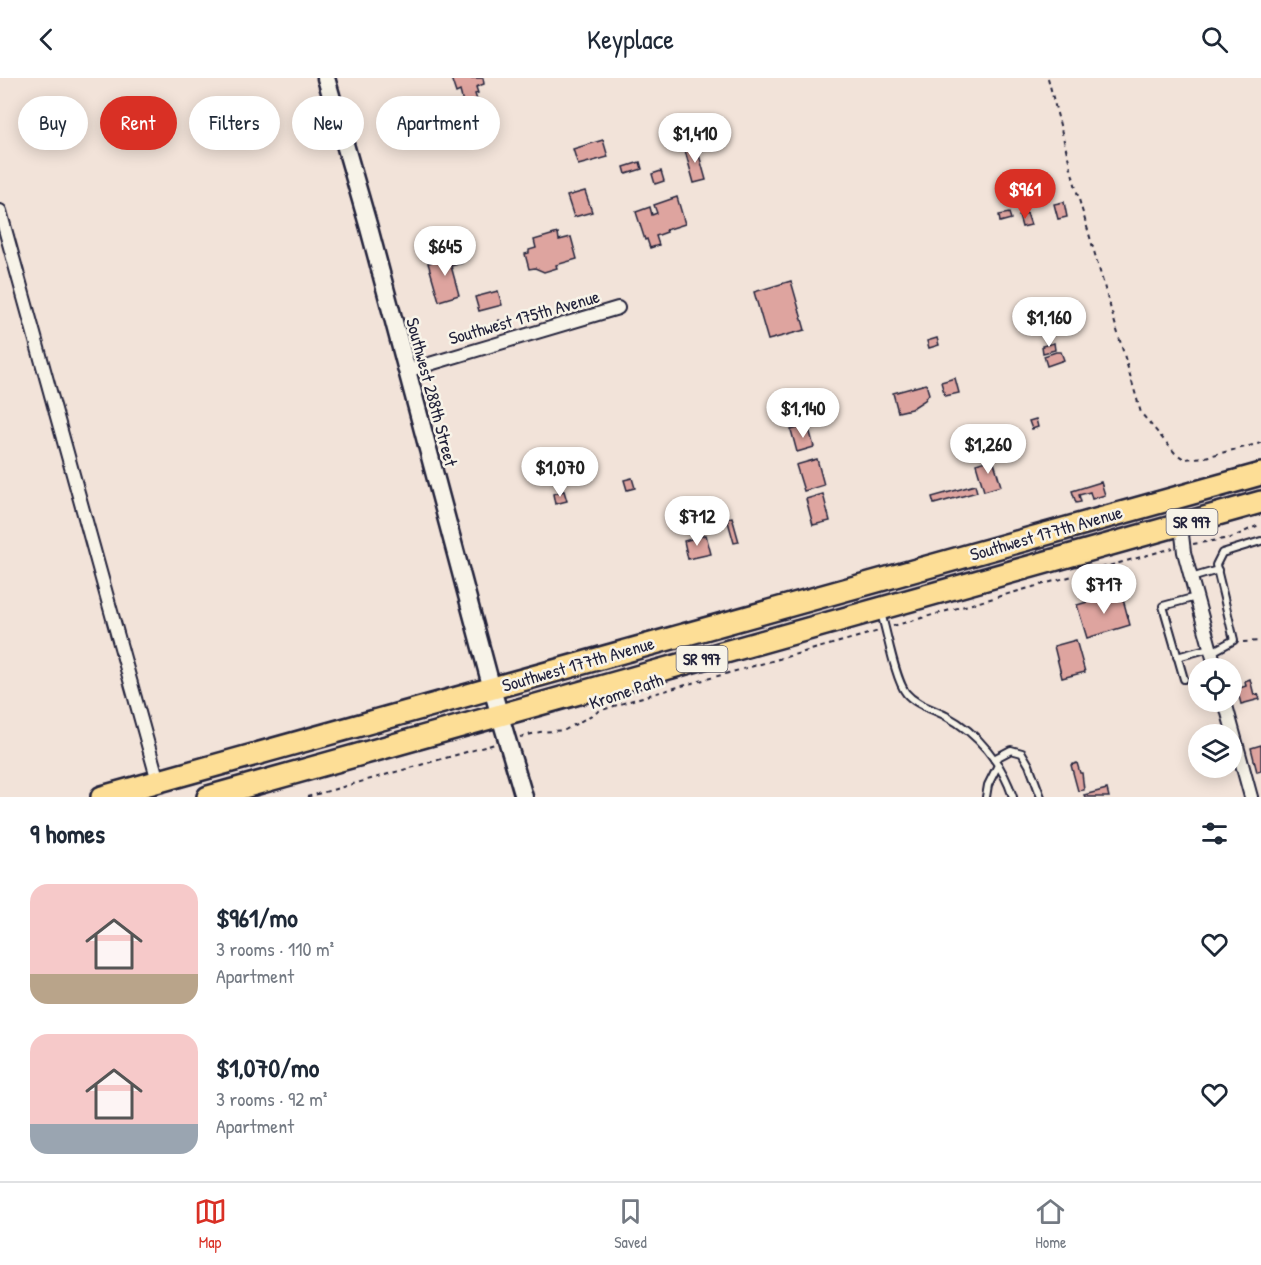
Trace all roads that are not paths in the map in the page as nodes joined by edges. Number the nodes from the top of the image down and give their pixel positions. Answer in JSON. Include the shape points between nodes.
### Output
{"nodes":[{"id":1,"x":326,"y":78,"type":"edge"},
{"id":2,"x":0,"y":210,"type":"edge"},
{"id":3,"x":618,"y":308,"type":"dead end"},
{"id":4,"x":406,"y":371,"type":"junction"},
{"id":5,"x":1261,"y":474,"type":"edge"},
{"id":6,"x":1206,"y":489,"type":"junction"},
{"id":7,"x":1165,"y":499,"type":"junction"},
{"id":8,"x":1261,"y":502,"type":"edge"},
{"id":9,"x":1186,"y":535,"type":"junction"},
{"id":10,"x":1122,"y":541,"type":"junction"},
{"id":11,"x":1261,"y":541,"type":"edge"},
{"id":12,"x":1218,"y":570,"type":"junction"},
{"id":13,"x":1191,"y":578,"type":"junction"},
{"id":14,"x":1196,"y":597,"type":"junction"},
{"id":15,"x":880,"y":609,"type":"junction"},
{"id":16,"x":1211,"y":650,"type":"junction"},
{"id":17,"x":1177,"y":657,"type":"junction"},
{"id":18,"x":1213,"y":658,"type":"edge"},
{"id":19,"x":1184,"y":679,"type":"dead end"},
{"id":20,"x":492,"y":688,"type":"junction"},
{"id":21,"x":1228,"y":712,"type":"edge"},
{"id":22,"x":501,"y":716,"type":"junction"},
{"id":23,"x":996,"y":762,"type":"junction"},
{"id":24,"x":158,"y":782,"type":"junction"},
{"id":25,"x":102,"y":797,"type":"edge"},
{"id":26,"x":208,"y":797,"type":"edge"},
{"id":27,"x":524,"y":797,"type":"edge"},
{"id":28,"x":986,"y":797,"type":"edge"},
{"id":29,"x":1013,"y":797,"type":"edge"},
{"id":30,"x":1041,"y":797,"type":"edge"},
{"id":31,"x":1251,"y":797,"type":"edge"}],
"edges":[{"from":1,"to":4,"type":"street","name":"Southwest 288th Street"},
{"from":2,"to":24,"type":"street"},
{"from":3,"to":4,"type":"street","name":"Southwest 175th Avenue"},
{"from":4,"to":20,"type":"street","name":"Southwest 288th Street"},
{"from":5,"to":6,"type":"highway","name":"Southwest 177th Avenue","number":"SR 997"},
{"from":6,"to":7,"type":"highway","name":"Southwest 177th Avenue","number":"SR 997"},
{"from":6,"to":9,"type":"highway","via":[[1186,516]]},
{"from":7,"to":10,"type":"highway","via":[[1150,518]]},
{"from":7,"to":20,"type":"highway","name":"Southwest 177th Avenue","number":"SR 997"},
{"from":8,"to":9,"type":"highway","name":"Southwest 177th Avenue","number":"SR 997"},
{"from":9,"to":10,"type":"highway","name":"Southwest 177th Avenue","number":"SR 997"},
{"from":9,"to":13,"type":"street","via":[[1182,546]]},
{"from":10,"to":15,"type":"highway","name":"Southwest 177th Avenue","number":"SR 997"},
{"from":11,"to":12,"type":"lane","via":[[1222,553],[1216,565]]},
{"from":12,"to":13,"type":"lane"},
{"from":12,"to":16,"type":"lane","via":[[1234,640]]},
{"from":13,"to":14,"type":"street"},
{"from":14,"to":16,"type":"street"},
{"from":14,"to":17,"type":"lane","via":[[1163,606]]},
{"from":15,"to":22,"type":"highway","name":"Southwest 177th Avenue","number":"SR 997"},
{"from":15,"to":23,"type":"lane","via":[[907,693],[961,725]]},
{"from":16,"to":17,"type":"lane"},
{"from":16,"to":18,"type":"street"},
{"from":17,"to":19,"type":"lane"},
{"from":20,"to":22,"type":"street","name":"Southwest 288th Street"},
{"from":20,"to":24,"type":"highway","name":"Southwest 177th Avenue","number":"SR 997"},
{"from":21,"to":31,"type":"street"},
{"from":22,"to":26,"type":"highway","name":"Southwest 177th Avenue","number":"SR 997"},
{"from":22,"to":27,"type":"street","name":"Southwest 288th Street"},
{"from":23,"to":28,"type":"lane"},
{"from":23,"to":29,"type":"lane"},
{"from":23,"to":30,"type":"lane","via":[[1011,750],[1022,753]]},
{"from":24,"to":25,"type":"highway","name":"Southwest 177th Avenue","number":"SR 997"}]}
